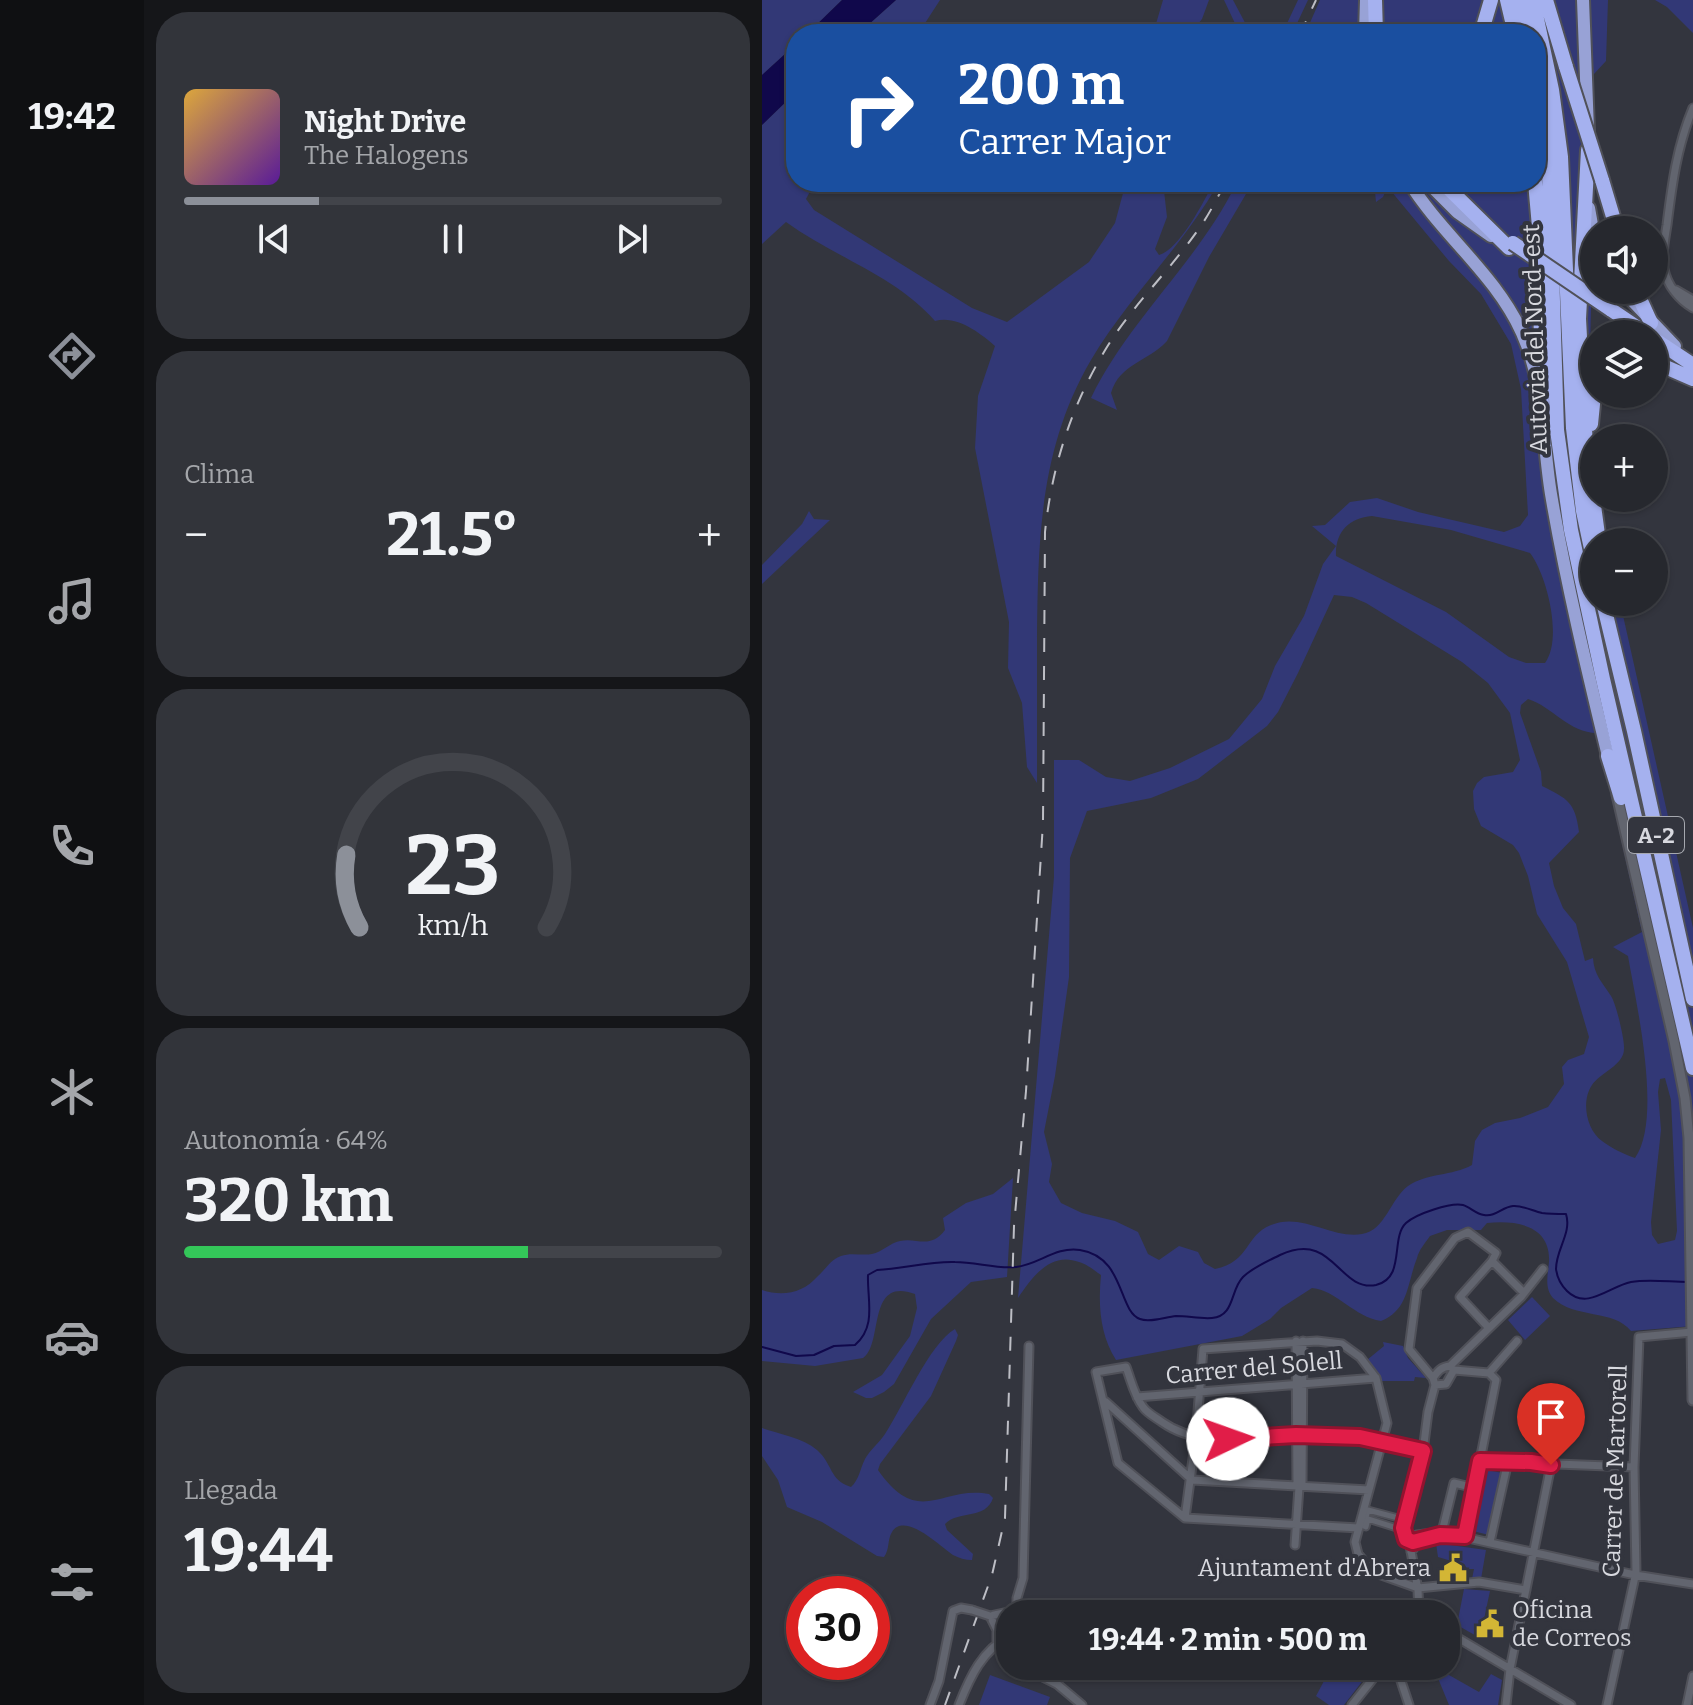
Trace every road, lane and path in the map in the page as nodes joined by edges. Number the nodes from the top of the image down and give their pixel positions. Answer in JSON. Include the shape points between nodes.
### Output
{"nodes":[{"id":1,"x":1491,"y":0,"type":"edge"},
{"id":2,"x":1507,"y":0,"type":"edge"},
{"id":3,"x":1520,"y":0,"type":"edge"},
{"id":4,"x":1533,"y":0,"type":"edge"},
{"id":5,"x":1546,"y":0,"type":"edge"},
{"id":6,"x":1583,"y":0,"type":"edge"},
{"id":7,"x":1369,"y":1,"type":"edge"},
{"id":8,"x":1367,"y":24,"type":"edge"},
{"id":9,"x":1374,"y":24,"type":"edge"},
{"id":10,"x":1484,"y":24,"type":"edge"},
{"id":11,"x":1513,"y":24,"type":"edge"},
{"id":12,"x":1526,"y":24,"type":"edge"},
{"id":13,"x":1538,"y":24,"type":"edge"},
{"id":14,"x":1546,"y":62,"type":"edge"},
{"id":15,"x":1693,"y":108,"type":"edge"},
{"id":16,"x":1546,"y":150,"type":"edge"},
{"id":17,"x":1588,"y":150,"type":"junction"},
{"id":18,"x":1416,"y":192,"type":"edge"},
{"id":19,"x":1437,"y":192,"type":"edge"},
{"id":20,"x":1453,"y":192,"type":"edge"},
{"id":21,"x":1458,"y":192,"type":"edge"},
{"id":22,"x":1536,"y":192,"type":"edge"},
{"id":23,"x":1590,"y":216,"type":"edge"},
{"id":24,"x":1613,"y":216,"type":"edge"},
{"id":25,"x":1511,"y":245,"type":"junction"},
{"id":26,"x":1529,"y":262,"type":"dead end"},
{"id":27,"x":1671,"y":286,"type":"junction"},
{"id":28,"x":1693,"y":300,"type":"edge"},
{"id":29,"x":1693,"y":308,"type":"edge"},
{"id":30,"x":1610,"y":311,"type":"junction"},
{"id":31,"x":1621,"y":320,"type":"edge"},
{"id":32,"x":1631,"y":320,"type":"edge"},
{"id":33,"x":1668,"y":341,"type":"edge"},
{"id":34,"x":1668,"y":348,"type":"edge"},
{"id":35,"x":1668,"y":357,"type":"edge"},
{"id":36,"x":1693,"y":363,"type":"edge"},
{"id":37,"x":1668,"y":367,"type":"edge"},
{"id":38,"x":1693,"y":376,"type":"edge"},
{"id":39,"x":1542,"y":407,"type":"junction"},
{"id":40,"x":1585,"y":424,"type":"edge"},
{"id":41,"x":1587,"y":528,"type":"edge"},
{"id":42,"x":1606,"y":616,"type":"edge"},
{"id":43,"x":1614,"y":616,"type":"edge"},
{"id":44,"x":1634,"y":731,"type":"junction"},
{"id":45,"x":1608,"y":756,"type":"junction"},
{"id":46,"x":1668,"y":958,"type":"junction"},
{"id":47,"x":1693,"y":999,"type":"edge"},
{"id":48,"x":1693,"y":1068,"type":"edge"},
{"id":49,"x":1492,"y":1261,"type":"junction"},
{"id":50,"x":1543,"y":1269,"type":"dead end"},
{"id":51,"x":1691,"y":1282,"type":"edge"},
{"id":52,"x":1524,"y":1293,"type":"junction"},
{"id":53,"x":1488,"y":1327,"type":"junction"},
{"id":54,"x":1692,"y":1332,"type":"edge"},
{"id":55,"x":1300,"y":1341,"type":"junction"},
{"id":56,"x":1517,"y":1341,"type":"dead end"},
{"id":57,"x":1029,"y":1346,"type":"dead end"},
{"id":58,"x":1452,"y":1368,"type":"junction"},
{"id":59,"x":1492,"y":1376,"type":"junction"},
{"id":60,"x":1376,"y":1378,"type":"junction"},
{"id":61,"x":1434,"y":1381,"type":"junction"},
{"id":62,"x":1300,"y":1384,"type":"junction"},
{"id":63,"x":1200,"y":1392,"type":"junction"},
{"id":64,"x":1137,"y":1397,"type":"junction"},
{"id":65,"x":1693,"y":1400,"type":"edge"},
{"id":66,"x":1104,"y":1401,"type":"junction"},
{"id":67,"x":1300,"y":1435,"type":"junction"},
{"id":68,"x":1196,"y":1436,"type":"junction"},
{"id":69,"x":1382,"y":1442,"type":"junction"},
{"id":70,"x":1423,"y":1451,"type":"junction"},
{"id":71,"x":1480,"y":1461,"type":"junction"},
{"id":72,"x":1508,"y":1461,"type":"junction"},
{"id":73,"x":1551,"y":1465,"type":"junction"},
{"id":74,"x":1634,"y":1467,"type":"junction"},
{"id":75,"x":1192,"y":1480,"type":"junction"},
{"id":76,"x":1299,"y":1486,"type":"junction"},
{"id":77,"x":1475,"y":1488,"type":"junction"},
{"id":78,"x":1369,"y":1490,"type":"junction"},
{"id":79,"x":1185,"y":1518,"type":"junction"},
{"id":80,"x":1296,"y":1524,"type":"junction"},
{"id":81,"x":1359,"y":1528,"type":"junction"},
{"id":82,"x":1400,"y":1529,"type":"joint"},
{"id":83,"x":1442,"y":1532,"type":"junction"},
{"id":84,"x":1453,"y":1534,"type":"junction"},
{"id":85,"x":1465,"y":1536,"type":"junction"},
{"id":86,"x":1409,"y":1540,"type":"junction"},
{"id":87,"x":1420,"y":1540,"type":"junction"},
{"id":88,"x":1490,"y":1542,"type":"junction"},
{"id":89,"x":1295,"y":1545,"type":"dead end"},
{"id":90,"x":1411,"y":1552,"type":"junction"},
{"id":91,"x":1534,"y":1553,"type":"junction"},
{"id":92,"x":1635,"y":1575,"type":"junction"},
{"id":93,"x":1693,"y":1584,"type":"edge"},
{"id":94,"x":1418,"y":1588,"type":"junction"},
{"id":95,"x":1526,"y":1590,"type":"junction"},
{"id":96,"x":1016,"y":1600,"type":"edge"},
{"id":97,"x":1418,"y":1600,"type":"edge"},
{"id":98,"x":996,"y":1615,"type":"edge"},
{"id":99,"x":990,"y":1616,"type":"junction"},
{"id":100,"x":996,"y":1625,"type":"edge"},
{"id":101,"x":1460,"y":1639,"type":"edge"},
{"id":102,"x":996,"y":1645,"type":"edge"},
{"id":103,"x":1510,"y":1669,"type":"junction"},
{"id":104,"x":1693,"y":1676,"type":"edge"},
{"id":105,"x":1049,"y":1680,"type":"edge"},
{"id":106,"x":1372,"y":1680,"type":"edge"},
{"id":107,"x":1400,"y":1680,"type":"edge"},
{"id":108,"x":930,"y":1705,"type":"edge"},
{"id":109,"x":959,"y":1705,"type":"edge"},
{"id":110,"x":1082,"y":1705,"type":"edge"},
{"id":111,"x":1352,"y":1705,"type":"edge"},
{"id":112,"x":1409,"y":1705,"type":"edge"},
{"id":113,"x":1506,"y":1705,"type":"edge"},
{"id":114,"x":1571,"y":1705,"type":"edge"},
{"id":115,"x":1607,"y":1705,"type":"edge"},
{"id":116,"x":1687,"y":1705,"type":"edge"}],
"edges":[{"from":1,"to":10,"type":"highway"},
{"from":2,"to":11,"type":"highway"},
{"from":3,"to":12,"type":"highway"},
{"from":4,"to":13,"type":"highway","name":"Autovia del Nord-est"},
{"from":5,"to":24,"type":"highway","bridge":true},
{"from":6,"to":17,"type":"highway"},
{"from":7,"to":8,"type":"highway"},
{"from":7,"to":9,"type":"highway"},
{"from":14,"to":41,"type":"highway","name":"Autovia del Nord-est","via":[[1561,157],[1573,428]]},
{"from":15,"to":27,"type":"street","via":[[1681,137],[1668,220],[1663,268]]},
{"from":16,"to":46,"type":"highway","name":"Autovia del Nord-est","number":"A-2","via":[[1557,430],[1569,516]]},
{"from":17,"to":23,"type":"highway"},
{"from":17,"to":40,"type":"highway","via":[[1579,319]]},
{"from":18,"to":39,"type":"highway","via":[[1510,307]]},
{"from":19,"to":25,"type":"highway","via":[[1457,212]]},
{"from":20,"to":25,"type":"highway"},
{"from":21,"to":25,"type":"highway"},
{"from":22,"to":39,"type":"highway"},
{"from":25,"to":26,"type":"highway"},
{"from":25,"to":30,"type":"highway","bridge":true},
{"from":27,"to":28,"type":"street"},
{"from":27,"to":29,"type":"street"},
{"from":30,"to":31,"type":"highway"},
{"from":30,"to":32,"type":"highway"},
{"from":33,"to":36,"type":"highway"},
{"from":34,"to":36,"type":"highway"},
{"from":35,"to":38,"type":"highway"},
{"from":37,"to":38,"type":"highway"},
{"from":39,"to":45,"type":"highway","via":[[1562,560]]},
{"from":42,"to":44,"type":"highway","number":"A-2"},
{"from":43,"to":44,"type":"highway","via":[[1634,707]]},
{"from":44,"to":47,"type":"highway","number":"A-2"},
{"from":45,"to":46,"type":"highway"},
{"from":45,"to":51,"type":"street","via":[[1685,1098]]},
{"from":46,"to":48,"type":"highway","name":"Autovia del Nord-est","number":"A-2"},
{"from":49,"to":52,"type":"street"},
{"from":49,"to":53,"type":"street","via":[[1460,1297]]},
{"from":49,"to":61,"type":"street","via":[[1496,1253],[1468,1232],[1455,1238],[1417,1288],[1409,1349]]},
{"from":50,"to":52,"type":"street"},
{"from":51,"to":54,"type":"street"},
{"from":52,"to":53,"type":"street"},
{"from":53,"to":58,"type":"street"},
{"from":54,"to":65,"type":"street"},
{"from":54,"to":74,"type":"street","name":"Carrer de Martorell","via":[[1639,1337]]},
{"from":55,"to":60,"type":"street","via":[[1342,1344]]},
{"from":55,"to":62,"type":"street"},
{"from":55,"to":63,"type":"street","via":[[1203,1349]]},
{"from":56,"to":59,"type":"street"},
{"from":57,"to":96,"type":"street","via":[[1023,1578]]},
{"from":58,"to":59,"type":"street"},
{"from":58,"to":61,"type":"street","via":[[1442,1367]]},
{"from":58,"to":61,"type":"street","via":[[1446,1384]]},
{"from":59,"to":71,"type":"street"},
{"from":60,"to":62,"type":"street","name":"Carrer del Solell"},
{"from":60,"to":69,"type":"street","via":[[1387,1423]]},
{"from":61,"to":70,"type":"street"},
{"from":62,"to":63,"type":"street","name":"Carrer del Solell"},
{"from":62,"to":67,"type":"street"},
{"from":63,"to":64,"type":"street","name":"Carrer del Solell"},
{"from":63,"to":68,"type":"street"},
{"from":64,"to":66,"type":"street","via":[[1124,1367],[1096,1372]]},
{"from":64,"to":68,"type":"street","via":[[1145,1410],[1172,1429]]},
{"from":66,"to":75,"type":"street"},
{"from":66,"to":79,"type":"street","via":[[1118,1463]]},
{"from":67,"to":68,"type":"street","via":[[1211,1440]]},
{"from":67,"to":69,"type":"street"},
{"from":67,"to":76,"type":"street"},
{"from":68,"to":75,"type":"street"},
{"from":69,"to":70,"type":"street"},
{"from":69,"to":78,"type":"street"},
{"from":70,"to":86,"type":"street","via":[[1403,1528]]},
{"from":71,"to":72,"type":"street"},
{"from":71,"to":77,"type":"street"},
{"from":72,"to":73,"type":"street"},
{"from":72,"to":88,"type":"street"},
{"from":73,"to":74,"type":"street"},
{"from":73,"to":91,"type":"street"},
{"from":74,"to":92,"type":"street","name":"Carrer de Martorell"},
{"from":75,"to":76,"type":"street"},
{"from":75,"to":79,"type":"street"},
{"from":76,"to":78,"type":"street"},
{"from":76,"to":80,"type":"street"},
{"from":77,"to":83,"type":"street","via":[[1454,1483]]},
{"from":77,"to":85,"type":"street"},
{"from":78,"to":81,"type":"street"},
{"from":79,"to":80,"type":"street"},
{"from":80,"to":81,"type":"street"},
{"from":80,"to":89,"type":"street"},
{"from":81,"to":94,"type":"street","via":[[1358,1554],[1373,1572]]},
{"from":82,"to":82,"type":"street","via":[[1402,1519],[1368,1510],[1364,1526],[1368,1519]]},
{"from":83,"to":84,"type":"street"},
{"from":83,"to":86,"type":"street"},
{"from":84,"to":85,"type":"street"},
{"from":84,"to":87,"type":"street"},
{"from":85,"to":88,"type":"street"},
{"from":86,"to":87,"type":"street"},
{"from":86,"to":90,"type":"street"},
{"from":87,"to":90,"type":"street"},
{"from":88,"to":91,"type":"street"},
{"from":90,"to":94,"type":"street"},
{"from":91,"to":92,"type":"street"},
{"from":91,"to":95,"type":"street"},
{"from":92,"to":93,"type":"street"},
{"from":92,"to":115,"type":"street","name":"Carrer de Martorell"},
{"from":94,"to":95,"type":"street","via":[[1479,1582]]},
{"from":94,"to":97,"type":"street"},
{"from":95,"to":103,"type":"street"},
{"from":98,"to":99,"type":"street"},
{"from":99,"to":100,"type":"street"},
{"from":99,"to":108,"type":"street","bridge":true,"via":[[961,1608],[953,1611]]},
{"from":101,"to":103,"type":"street"},
{"from":102,"to":109,"type":"street","via":[[982,1658]]},
{"from":103,"to":113,"type":"street"},
{"from":103,"to":114,"type":"street"},
{"from":104,"to":116,"type":"street"},
{"from":105,"to":110,"type":"street"},
{"from":106,"to":111,"type":"street"},
{"from":107,"to":112,"type":"street"}]}
